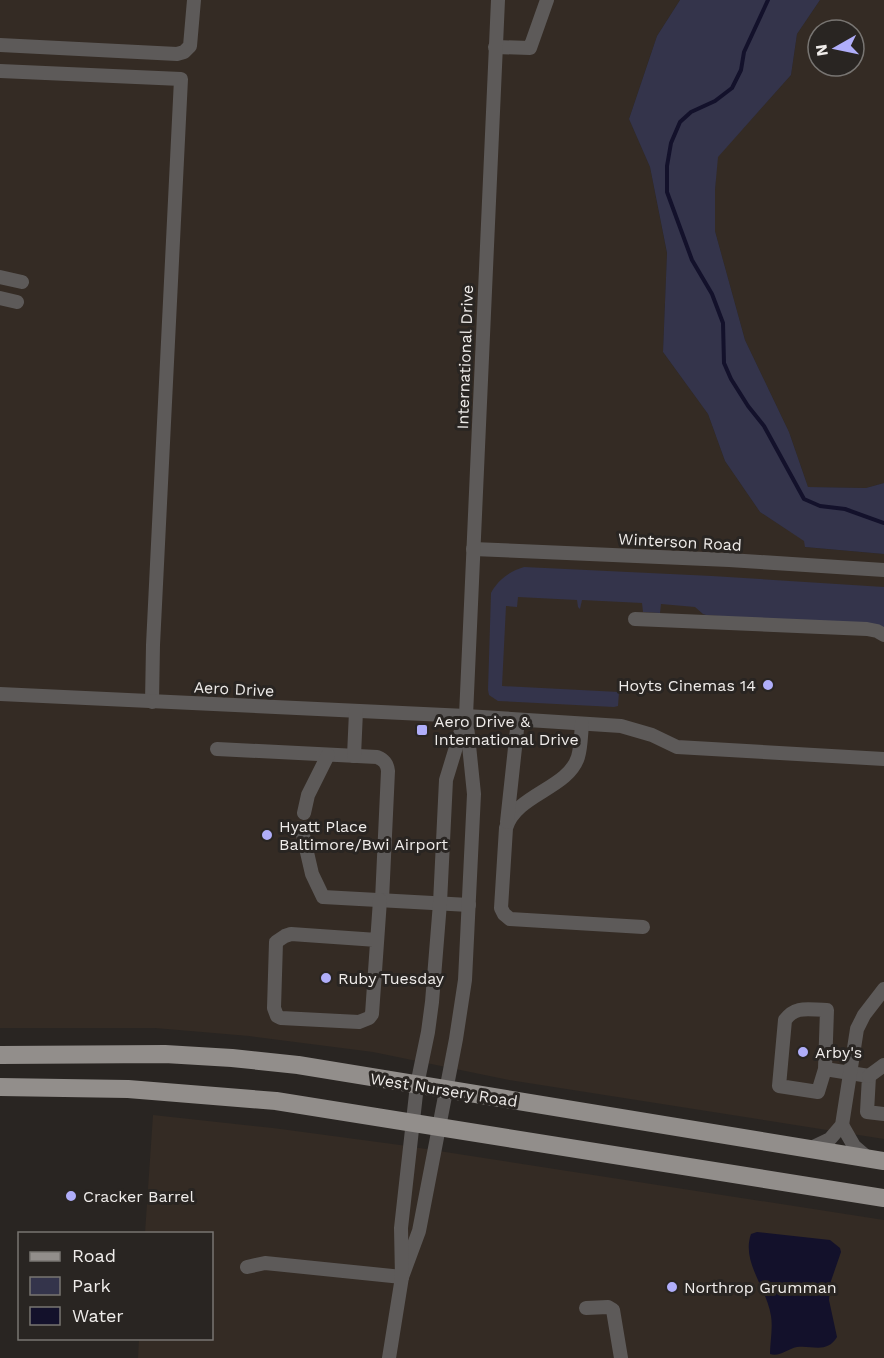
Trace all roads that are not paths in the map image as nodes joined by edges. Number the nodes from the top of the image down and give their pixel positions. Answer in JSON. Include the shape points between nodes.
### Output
{"nodes":[{"id":1,"x":194,"y":0,"type":"edge"},
{"id":2,"x":498,"y":0,"type":"edge"},
{"id":3,"x":547,"y":0,"type":"edge"},
{"id":4,"x":0,"y":45,"type":"edge"},
{"id":5,"x":495,"y":47,"type":"junction"},
{"id":6,"x":0,"y":71,"type":"edge"},
{"id":7,"x":0,"y":276,"type":"edge"},
{"id":8,"x":22,"y":282,"type":"dead end"},
{"id":9,"x":0,"y":298,"type":"edge"},
{"id":10,"x":17,"y":302,"type":"dead end"},
{"id":11,"x":473,"y":549,"type":"junction"},
{"id":12,"x":884,"y":570,"type":"edge"},
{"id":13,"x":635,"y":619,"type":"dead end"},
{"id":14,"x":884,"y":635,"type":"edge"},
{"id":15,"x":0,"y":694,"type":"edge"},
{"id":16,"x":152,"y":702,"type":"junction"},
{"id":17,"x":356,"y":711,"type":"junction"},
{"id":18,"x":466,"y":716,"type":"junction"},
{"id":19,"x":518,"y":720,"type":"junction"},
{"id":20,"x":582,"y":724,"type":"junction"},
{"id":21,"x":217,"y":749,"type":"dead end"},
{"id":22,"x":328,"y":755,"type":"junction"},
{"id":23,"x":354,"y":756,"type":"junction"},
{"id":24,"x":884,"y":759,"type":"edge"},
{"id":25,"x":304,"y":813,"type":"tunnel mouth"},
{"id":26,"x":506,"y":828,"type":"junction"},
{"id":27,"x":303,"y":835,"type":"tunnel mouth"},
{"id":28,"x":381,"y":900,"type":"junction"},
{"id":29,"x":440,"y":903,"type":"junction"},
{"id":30,"x":469,"y":905,"type":"junction"},
{"id":31,"x":643,"y":927,"type":"dead end"},
{"id":32,"x":377,"y":940,"type":"junction"},
{"id":33,"x":882,"y":994,"type":"edge"},
{"id":34,"x":0,"y":1055,"type":"edge"},
{"id":35,"x":884,"y":1065,"type":"edge"},
{"id":36,"x":825,"y":1069,"type":"junction"},
{"id":37,"x":850,"y":1072,"type":"junction"},
{"id":38,"x":868,"y":1076,"type":"junction"},
{"id":39,"x":417,"y":1085,"type":"junction"},
{"id":40,"x":0,"y":1087,"type":"edge"},
{"id":41,"x":446,"y":1090,"type":"junction"},
{"id":42,"x":884,"y":1114,"type":"edge"},
{"id":43,"x":413,"y":1122,"type":"junction"},
{"id":44,"x":842,"y":1125,"type":"junction"},
{"id":45,"x":440,"y":1126,"type":"junction"},
{"id":46,"x":809,"y":1149,"type":"junction"},
{"id":47,"x":876,"y":1160,"type":"edge"},
{"id":48,"x":884,"y":1198,"type":"edge"},
{"id":49,"x":247,"y":1267,"type":"dead end"},
{"id":50,"x":402,"y":1277,"type":"junction"},
{"id":51,"x":586,"y":1308,"type":"dead end"},
{"id":52,"x":389,"y":1358,"type":"edge"},
{"id":53,"x":621,"y":1358,"type":"edge"}],
"edges":[{"from":1,"to":4,"type":"street","via":[[190,46],[177,54]]},
{"from":2,"to":5,"type":"street","name":"International Drive"},
{"from":3,"to":5,"type":"street","via":[[530,48]]},
{"from":5,"to":11,"type":"street","name":"International Drive"},
{"from":6,"to":16,"type":"street","via":[[181,79]]},
{"from":7,"to":8,"type":"street"},
{"from":9,"to":10,"type":"street"},
{"from":11,"to":12,"type":"street","name":"Winterson Road"},
{"from":11,"to":18,"type":"street","name":"International Drive"},
{"from":13,"to":14,"type":"street","via":[[867,629]]},
{"from":15,"to":16,"type":"street","name":"Aero Drive"},
{"from":16,"to":17,"type":"street","name":"Aero Drive"},
{"from":17,"to":18,"type":"street","name":"Aero Drive"},
{"from":17,"to":23,"type":"street"},
{"from":18,"to":19,"type":"street","name":"Aero Drive"},
{"from":18,"to":29,"type":"street","name":"International Drive","via":[[446,780]]},
{"from":18,"to":30,"type":"street","name":"International Drive","via":[[474,794]]},
{"from":19,"to":20,"type":"street","name":"Aero Drive"},
{"from":19,"to":26,"type":"street"},
{"from":20,"to":24,"type":"street","name":"Aero Drive","via":[[639,730],[677,747]]},
{"from":20,"to":26,"type":"street","via":[[574,764],[513,813]]},
{"from":21,"to":22,"type":"street"},
{"from":22,"to":23,"type":"street"},
{"from":22,"to":25,"type":"street","via":[[308,795]]},
{"from":23,"to":28,"type":"street","via":[[376,757],[387,765]]},
{"from":26,"to":31,"type":"street","via":[[500,900],[507,917]]},
{"from":27,"to":28,"type":"street","via":[[312,874],[323,897]]},
{"from":28,"to":29,"type":"street"},
{"from":28,"to":32,"type":"street"},
{"from":29,"to":30,"type":"street"},
{"from":29,"to":39,"type":"street","name":"International Drive","via":[[429,1022]]},
{"from":30,"to":41,"type":"street","name":"International Drive","via":[[465,980]]},
{"from":32,"to":32,"type":"street","via":[[369,1018],[359,1022],[277,1016],[274,1008],[279,939],[291,934]]},
{"from":33,"to":37,"type":"street","via":[[857,1029]]},
{"from":34,"to":39,"type":"main road","name":"West Nursery Road","via":[[165,1054],[232,1058]]},
{"from":35,"to":38,"type":"street"},
{"from":36,"to":36,"type":"street","via":[[818,1092],[779,1086],[784,1020],[791,1012],[827,1010]]},
{"from":36,"to":37,"type":"street"},
{"from":37,"to":38,"type":"street"},
{"from":37,"to":44,"type":"street"},
{"from":38,"to":42,"type":"street","via":[[867,1112]]},
{"from":39,"to":41,"type":"main road","name":"West Nursery Road"},
{"from":39,"to":43,"type":"street","name":"International Drive"},
{"from":40,"to":43,"type":"main road","via":[[212,1095]]},
{"from":41,"to":45,"type":"street","name":"International Drive"},
{"from":41,"to":46,"type":"main road","name":"West Nursery Road"},
{"from":43,"to":45,"type":"main road"},
{"from":43,"to":50,"type":"street","name":"International Drive","via":[[400,1228]]},
{"from":44,"to":46,"type":"street","via":[[830,1139]]},
{"from":44,"to":47,"type":"street","via":[[854,1146]]},
{"from":45,"to":48,"type":"main road"},
{"from":45,"to":50,"type":"street","name":"International Drive","via":[[419,1231]]},
{"from":46,"to":47,"type":"main road","name":"West Nursery Road"},
{"from":49,"to":50,"type":"street","via":[[265,1263]]},
{"from":50,"to":52,"type":"street","name":"International Drive"},
{"from":51,"to":53,"type":"street","via":[[613,1310]]}]}
